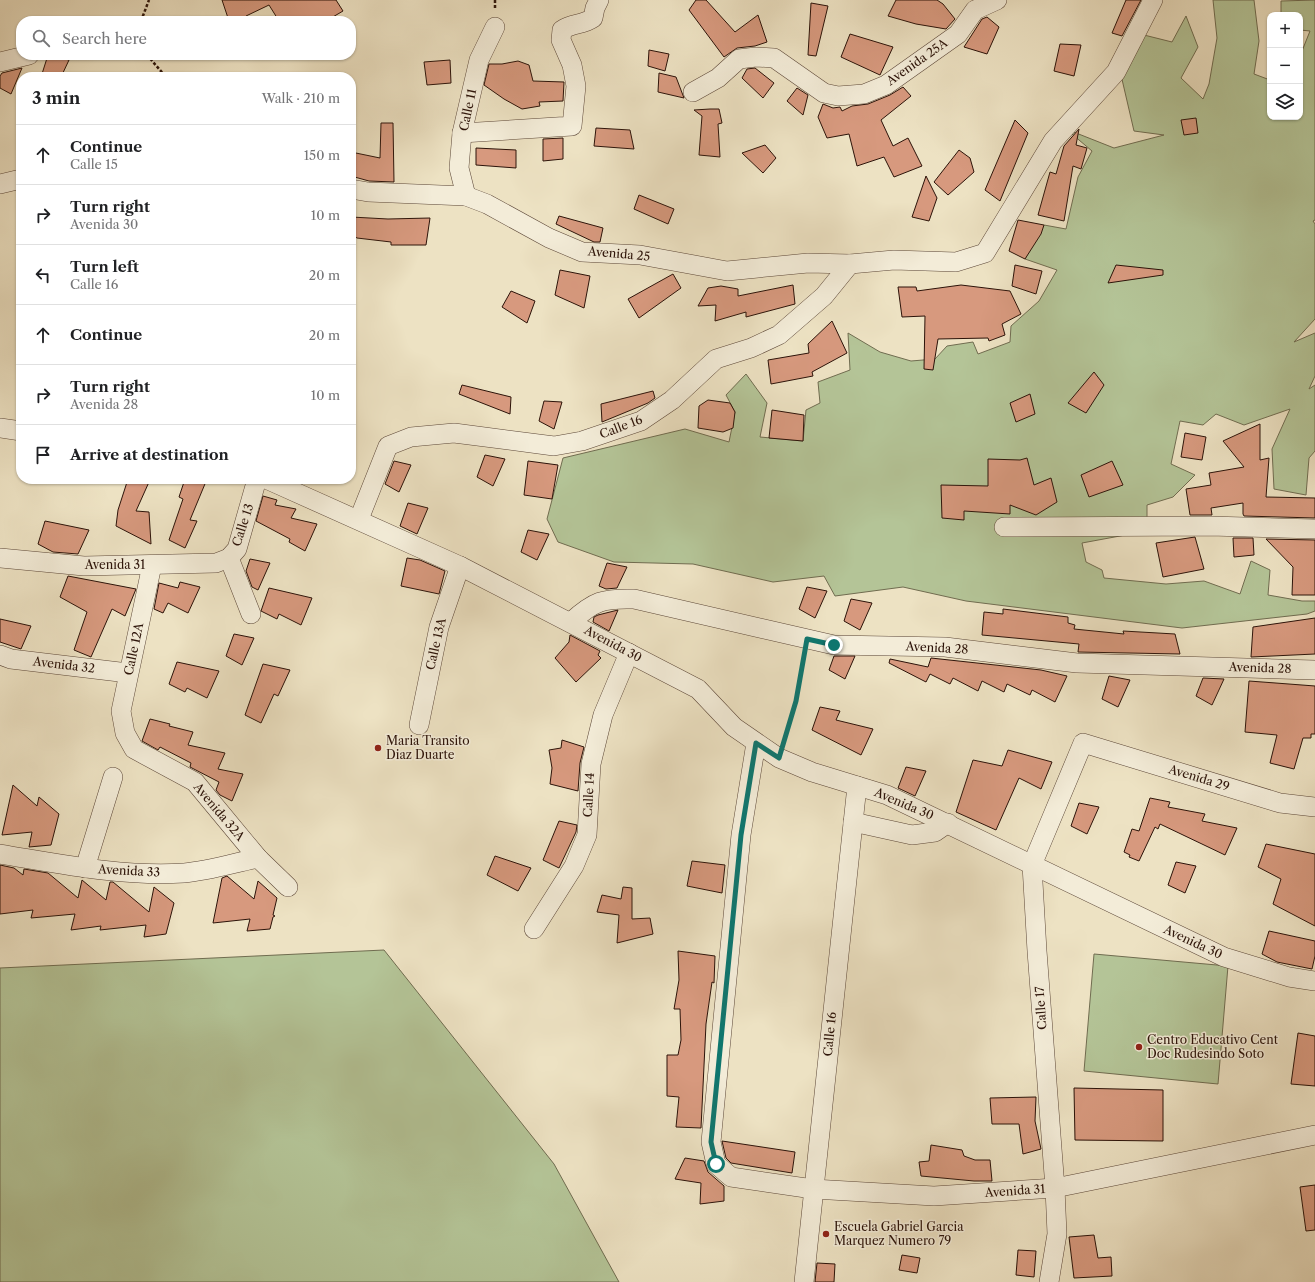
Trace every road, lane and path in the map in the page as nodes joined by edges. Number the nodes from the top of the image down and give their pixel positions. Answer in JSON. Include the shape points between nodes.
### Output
{"nodes":[{"id":1,"x":149,"y":0,"type":"edge"},
{"id":2,"x":599,"y":0,"type":"edge"},
{"id":3,"x":997,"y":0,"type":"edge"},
{"id":4,"x":1153,"y":0,"type":"edge"},
{"id":5,"x":143,"y":16,"type":"edge"},
{"id":6,"x":495,"y":27,"type":"dead end"},
{"id":7,"x":16,"y":58,"type":"edge"},
{"id":8,"x":151,"y":60,"type":"edge"},
{"id":9,"x":0,"y":62,"type":"edge"},
{"id":10,"x":162,"y":72,"type":"edge"},
{"id":11,"x":693,"y":92,"type":"dead end"},
{"id":12,"x":462,"y":133,"type":"junction"},
{"id":13,"x":16,"y":180,"type":"edge"},
{"id":14,"x":0,"y":184,"type":"edge"},
{"id":15,"x":356,"y":190,"type":"edge"},
{"id":16,"x":466,"y":196,"type":"junction"},
{"id":17,"x":850,"y":264,"type":"junction"},
{"id":18,"x":0,"y":428,"type":"edge"},
{"id":19,"x":16,"y":430,"type":"edge"},
{"id":20,"x":256,"y":484,"type":"edge"},
{"id":21,"x":278,"y":484,"type":"edge"},
{"id":22,"x":359,"y":519,"type":"junction"},
{"id":23,"x":1004,"y":527,"type":"dead end"},
{"id":24,"x":1315,"y":529,"type":"edge"},
{"id":25,"x":0,"y":558,"type":"edge"},
{"id":26,"x":229,"y":558,"type":"junction"},
{"id":27,"x":152,"y":565,"type":"junction"},
{"id":28,"x":460,"y":566,"type":"junction"},
{"id":29,"x":251,"y":614,"type":"dead end"},
{"id":30,"x":571,"y":622,"type":"junction"},
{"id":31,"x":807,"y":639,"type":"junction"},
{"id":32,"x":629,"y":653,"type":"junction"},
{"id":33,"x":0,"y":655,"type":"edge"},
{"id":34,"x":1315,"y":670,"type":"edge"},
{"id":35,"x":128,"y":673,"type":"junction"},
{"id":36,"x":419,"y":725,"type":"dead end"},
{"id":37,"x":125,"y":733,"type":"joint"},
{"id":38,"x":756,"y":743,"type":"junction"},
{"id":39,"x":1083,"y":743,"type":"joint"},
{"id":40,"x":779,"y":758,"type":"junction"},
{"id":41,"x":113,"y":777,"type":"dead end"},
{"id":42,"x":857,"y":786,"type":"junction"},
{"id":43,"x":1315,"y":807,"type":"edge"},
{"id":44,"x":853,"y":822,"type":"junction"},
{"id":45,"x":948,"y":823,"type":"junction"},
{"id":46,"x":0,"y":854,"type":"edge"},
{"id":47,"x":258,"y":858,"type":"junction"},
{"id":48,"x":1032,"y":865,"type":"junction"},
{"id":49,"x":85,"y":868,"type":"junction"},
{"id":50,"x":288,"y":887,"type":"dead end"},
{"id":51,"x":534,"y":929,"type":"dead end"},
{"id":52,"x":1315,"y":981,"type":"edge"},
{"id":53,"x":1315,"y":1135,"type":"edge"},
{"id":54,"x":1055,"y":1188,"type":"junction"},
{"id":55,"x":813,"y":1190,"type":"junction"},
{"id":56,"x":804,"y":1282,"type":"edge"},
{"id":57,"x":1049,"y":1282,"type":"edge"}],
"edges":[{"from":1,"to":5,"type":"path"},
{"from":2,"to":12,"type":"street","via":[[594,8],[593,18],[569,25],[562,30],[561,40],[572,65],[576,86],[572,126]]},
{"from":3,"to":11,"type":"street","name":"Avenida 25A","via":[[975,10],[958,34],[886,85],[864,94],[838,96],[824,92],[774,58],[756,57],[739,59],[718,78]]},
{"from":4,"to":17,"type":"street","name":"Avenida 25","via":[[1116,72],[1053,140],[985,253],[956,262],[894,260]]},
{"from":6,"to":12,"type":"street","name":"Calle 11","via":[[479,60]]},
{"from":7,"to":9,"type":"street"},
{"from":8,"to":10,"type":"path"},
{"from":12,"to":16,"type":"street","name":"Calle 11","via":[[459,168]]},
{"from":13,"to":14,"type":"street"},
{"from":15,"to":16,"type":"street","name":"Avenida 25"},
{"from":16,"to":17,"type":"street","name":"Avenida 25","via":[[582,252],[640,255],[727,271],[808,263]]},
{"from":17,"to":22,"type":"street","name":"Calle 16","via":[[824,296],[779,335],[716,359],[672,400],[641,421],[582,441],[554,446],[454,433],[411,437],[388,446]]},
{"from":18,"to":19,"type":"street"},
{"from":20,"to":26,"type":"street","name":"Calle 13","via":[[238,549]]},
{"from":21,"to":22,"type":"street","name":"Avenida 30"},
{"from":22,"to":28,"type":"street","name":"Avenida 30"},
{"from":23,"to":24,"type":"street","via":[[1210,526]]},
{"from":25,"to":27,"type":"street","name":"Avenida 31","via":[[84,566]]},
{"from":26,"to":27,"type":"street","name":"Avenida 31","via":[[216,563]]},
{"from":26,"to":29,"type":"street","name":"Calle 13"},
{"from":27,"to":35,"type":"street","name":"Calle 12A"},
{"from":28,"to":30,"type":"street","name":"Avenida 30"},
{"from":28,"to":36,"type":"street","name":"Calle 13A","via":[[439,627]]},
{"from":30,"to":31,"type":"street","name":"Avenida 28","via":[[588,607],[611,598],[634,598]]},
{"from":30,"to":32,"type":"street","name":"Avenida 30"},
{"from":31,"to":34,"type":"street","name":"Avenida 28","via":[[834,645],[945,647],[1077,663]]},
{"from":31,"to":40,"type":"path","via":[[796,701]]},
{"from":32,"to":38,"type":"street","name":"Avenida 30","via":[[698,689],[734,727]]},
{"from":32,"to":51,"type":"street","name":"Calle 14","via":[[603,715],[591,764],[587,835],[574,866]]},
{"from":33,"to":35,"type":"street","name":"Avenida 32","via":[[11,659]]},
{"from":35,"to":37,"type":"street","name":"Calle 12A","via":[[121,711]]},
{"from":37,"to":47,"type":"street","name":"Avenida 32A","via":[[134,749],[195,782]]},
{"from":38,"to":40,"type":"street","name":"Avenida 30"},
{"from":38,"to":55,"type":"street","name":"Avenida 31","via":[[741,835],[711,1142],[716,1164],[731,1177]]},
{"from":39,"to":43,"type":"street","name":"Avenida 29","via":[[1280,803]]},
{"from":39,"to":48,"type":"street","name":"Calle 17"},
{"from":40,"to":42,"type":"street","name":"Avenida 30","via":[[812,772]]},
{"from":41,"to":49,"type":"street"},
{"from":42,"to":44,"type":"street","name":"Calle 16"},
{"from":42,"to":45,"type":"street","name":"Avenida 30","via":[[887,795]]},
{"from":44,"to":45,"type":"street","name":"Avenida 30","via":[[912,835],[935,832]]},
{"from":44,"to":55,"type":"street","name":"Calle 16"},
{"from":45,"to":48,"type":"street","name":"Avenida 30"},
{"from":46,"to":49,"type":"street","name":"Avenida 33"},
{"from":47,"to":49,"type":"street","name":"Avenida 33","via":[[185,873],[138,874]]},
{"from":47,"to":50,"type":"street","name":"Avenida 32A"},
{"from":48,"to":52,"type":"street","name":"Avenida 30","via":[[1224,957],[1289,977]]},
{"from":48,"to":54,"type":"street","name":"Calle 17","via":[[1036,950]]},
{"from":53,"to":54,"type":"street","name":"Avenida 31"},
{"from":54,"to":55,"type":"street","name":"Avenida 31","via":[[934,1196]]},
{"from":54,"to":57,"type":"street","name":"Calle 17","via":[[1057,1234]]},
{"from":55,"to":56,"type":"street","name":"Calle 16"}]}
